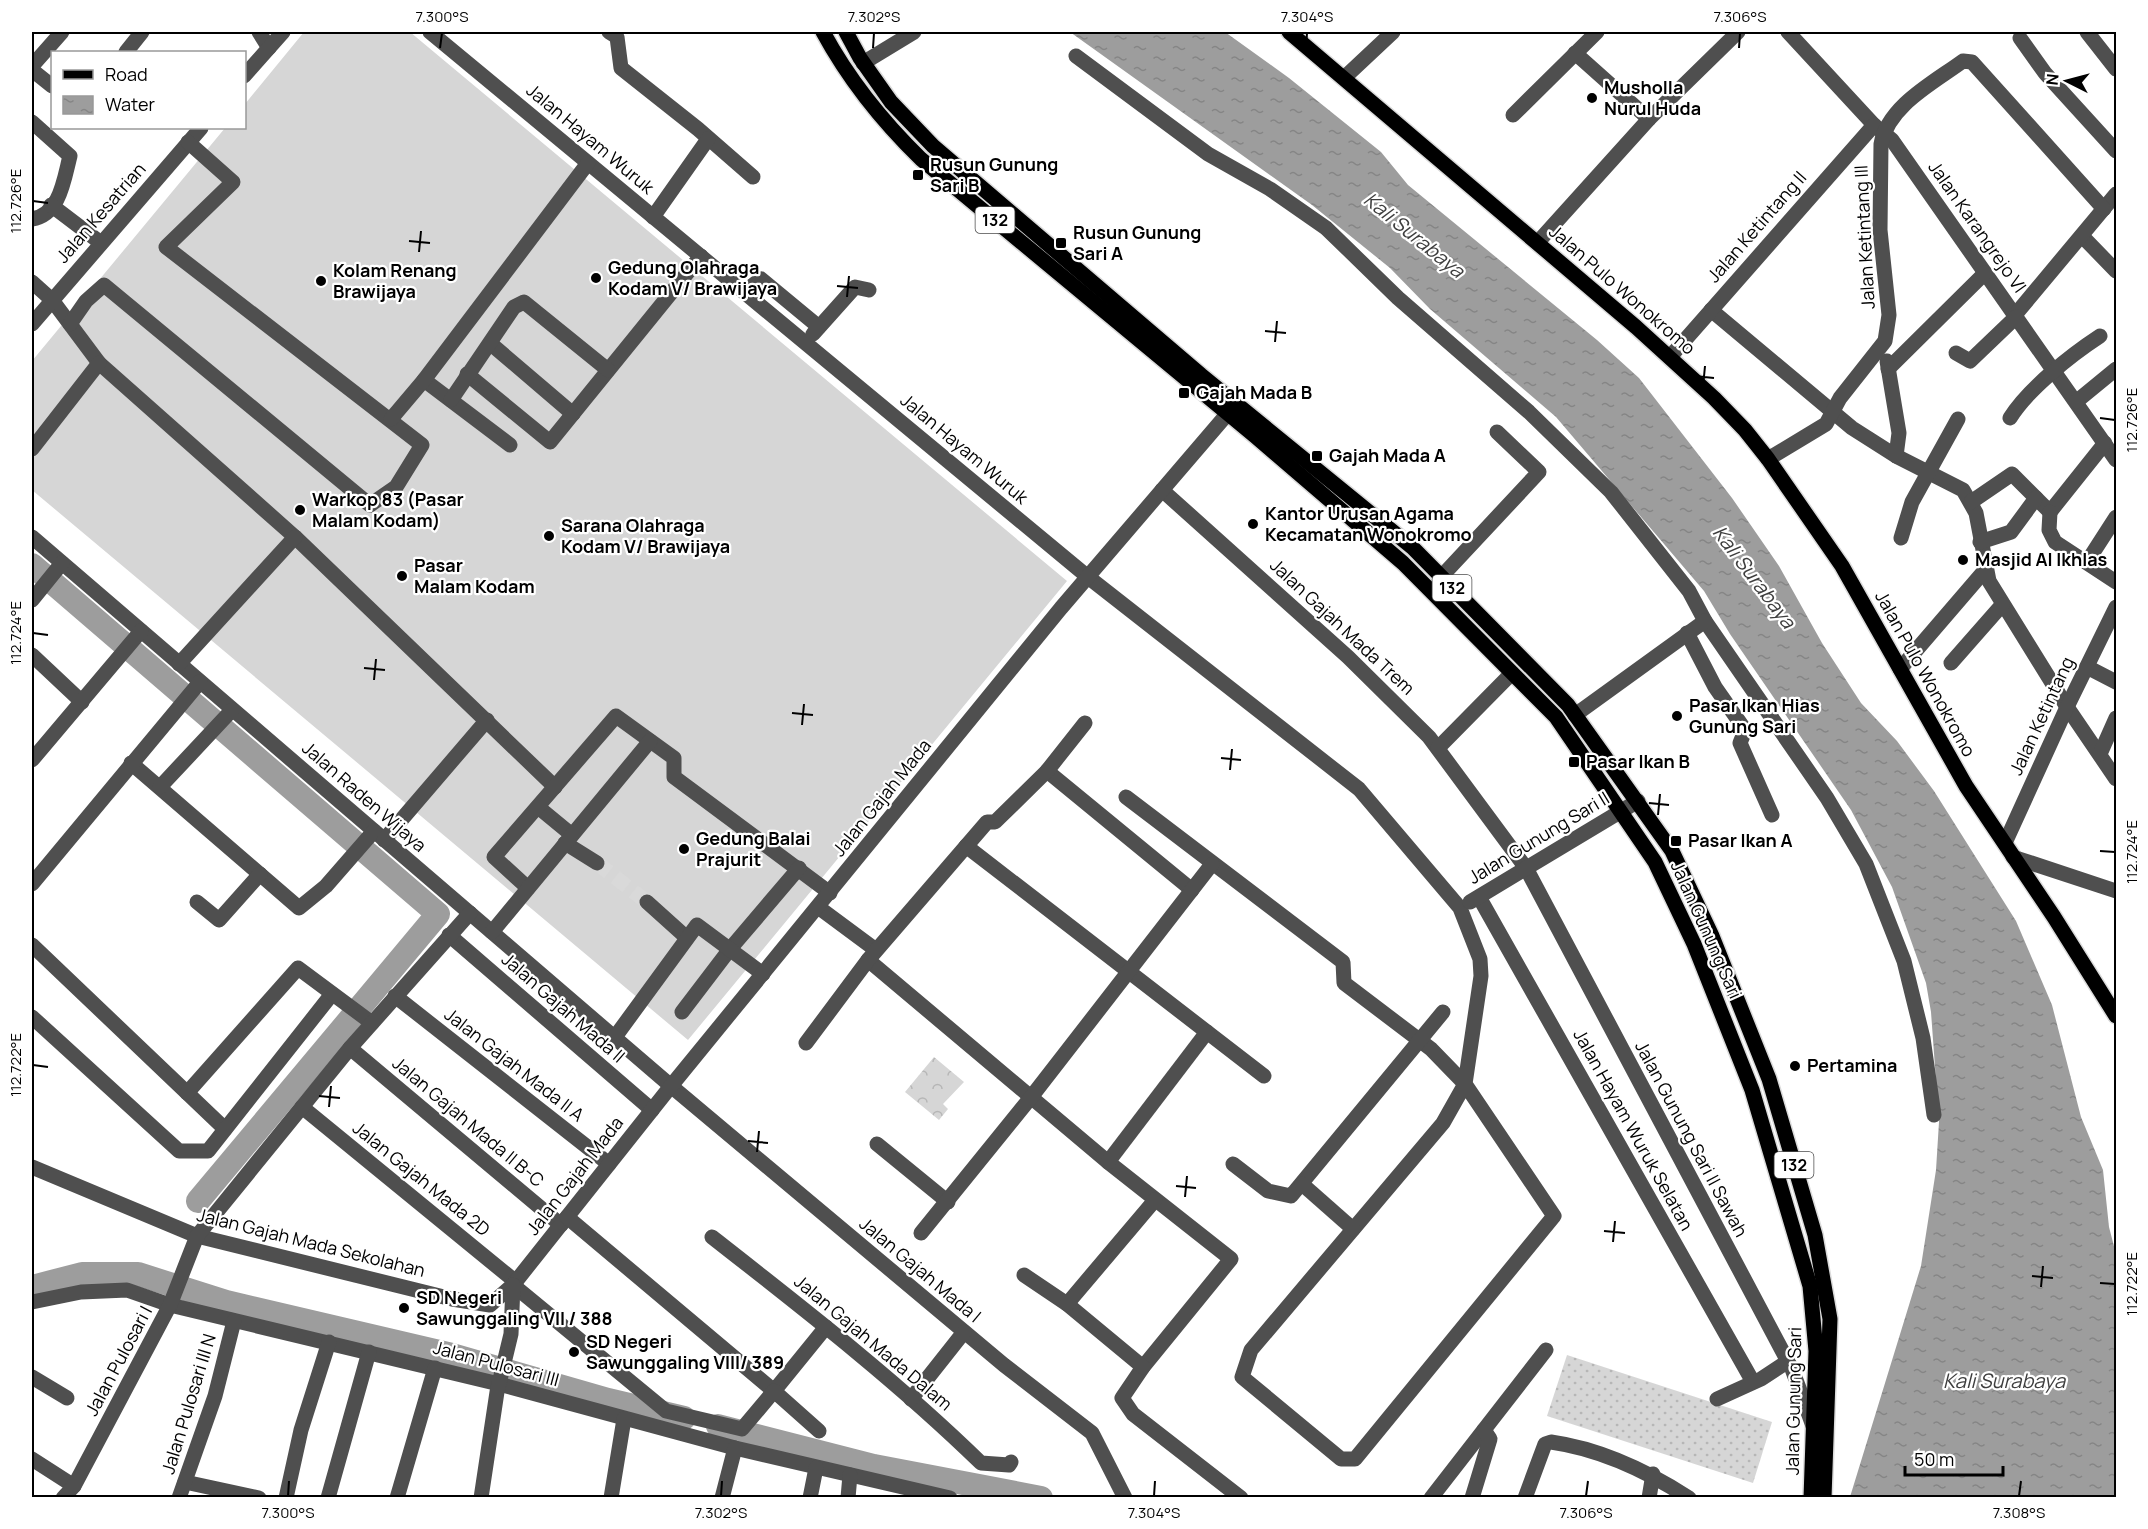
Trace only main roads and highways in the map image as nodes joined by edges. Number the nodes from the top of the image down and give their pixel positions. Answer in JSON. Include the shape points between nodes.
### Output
{"nodes":[{"id":1,"x":823,"y":32,"type":"edge"},
{"id":2,"x":846,"y":32,"type":"edge"},
{"id":3,"x":1288,"y":32,"type":"edge"},
{"id":4,"x":967,"y":175,"type":"junction"},
{"id":5,"x":955,"y":188,"type":"junction"},
{"id":6,"x":1232,"y":408,"type":"junction"},
{"id":7,"x":2116,"y":1016,"type":"edge"},
{"id":8,"x":1818,"y":1247,"type":"junction"},
{"id":9,"x":1801,"y":1251,"type":"junction"},
{"id":10,"x":1811,"y":1497,"type":"edge"},
{"id":11,"x":1824,"y":1497,"type":"edge"}],
"edges":[{"from":1,"to":5,"type":"main road","name":"Jalan Gunung Sari","number":"132","via":[[843,69],[879,115]]},
{"from":2,"to":4,"type":"main road","name":"Jalan Gunung Sari","number":"132","via":[[891,102]]},
{"from":3,"to":7,"type":"main road","name":"Jalan Pulo Wonokromo","via":[[1670,357],[1714,398],[1768,459],[1842,566],[1966,786]]},
{"from":4,"to":5,"type":"main road"},
{"from":4,"to":6,"type":"main road","name":"Jalan Gunung Sari","number":"132"},
{"from":5,"to":6,"type":"main road","name":"Jalan Gunung Sari","number":"132"},
{"from":6,"to":8,"type":"main road","name":"Jalan Gunung Sari","number":"132","via":[[1413,548],[1575,715],[1638,801],[1672,851],[1712,936],[1769,1079]]},
{"from":6,"to":9,"type":"main road","name":"Jalan Gunung Sari","number":"132","via":[[1403,563],[1556,717],[1655,862],[1694,944],[1752,1090]]},
{"from":8,"to":9,"type":"main road"},
{"from":8,"to":11,"type":"main road","name":"Jalan Gunung Sari","number":"132","via":[[1830,1319]]},
{"from":9,"to":10,"type":"main road","name":"Jalan Gunung Sari","number":"132","via":[[1815,1321]]}]}
